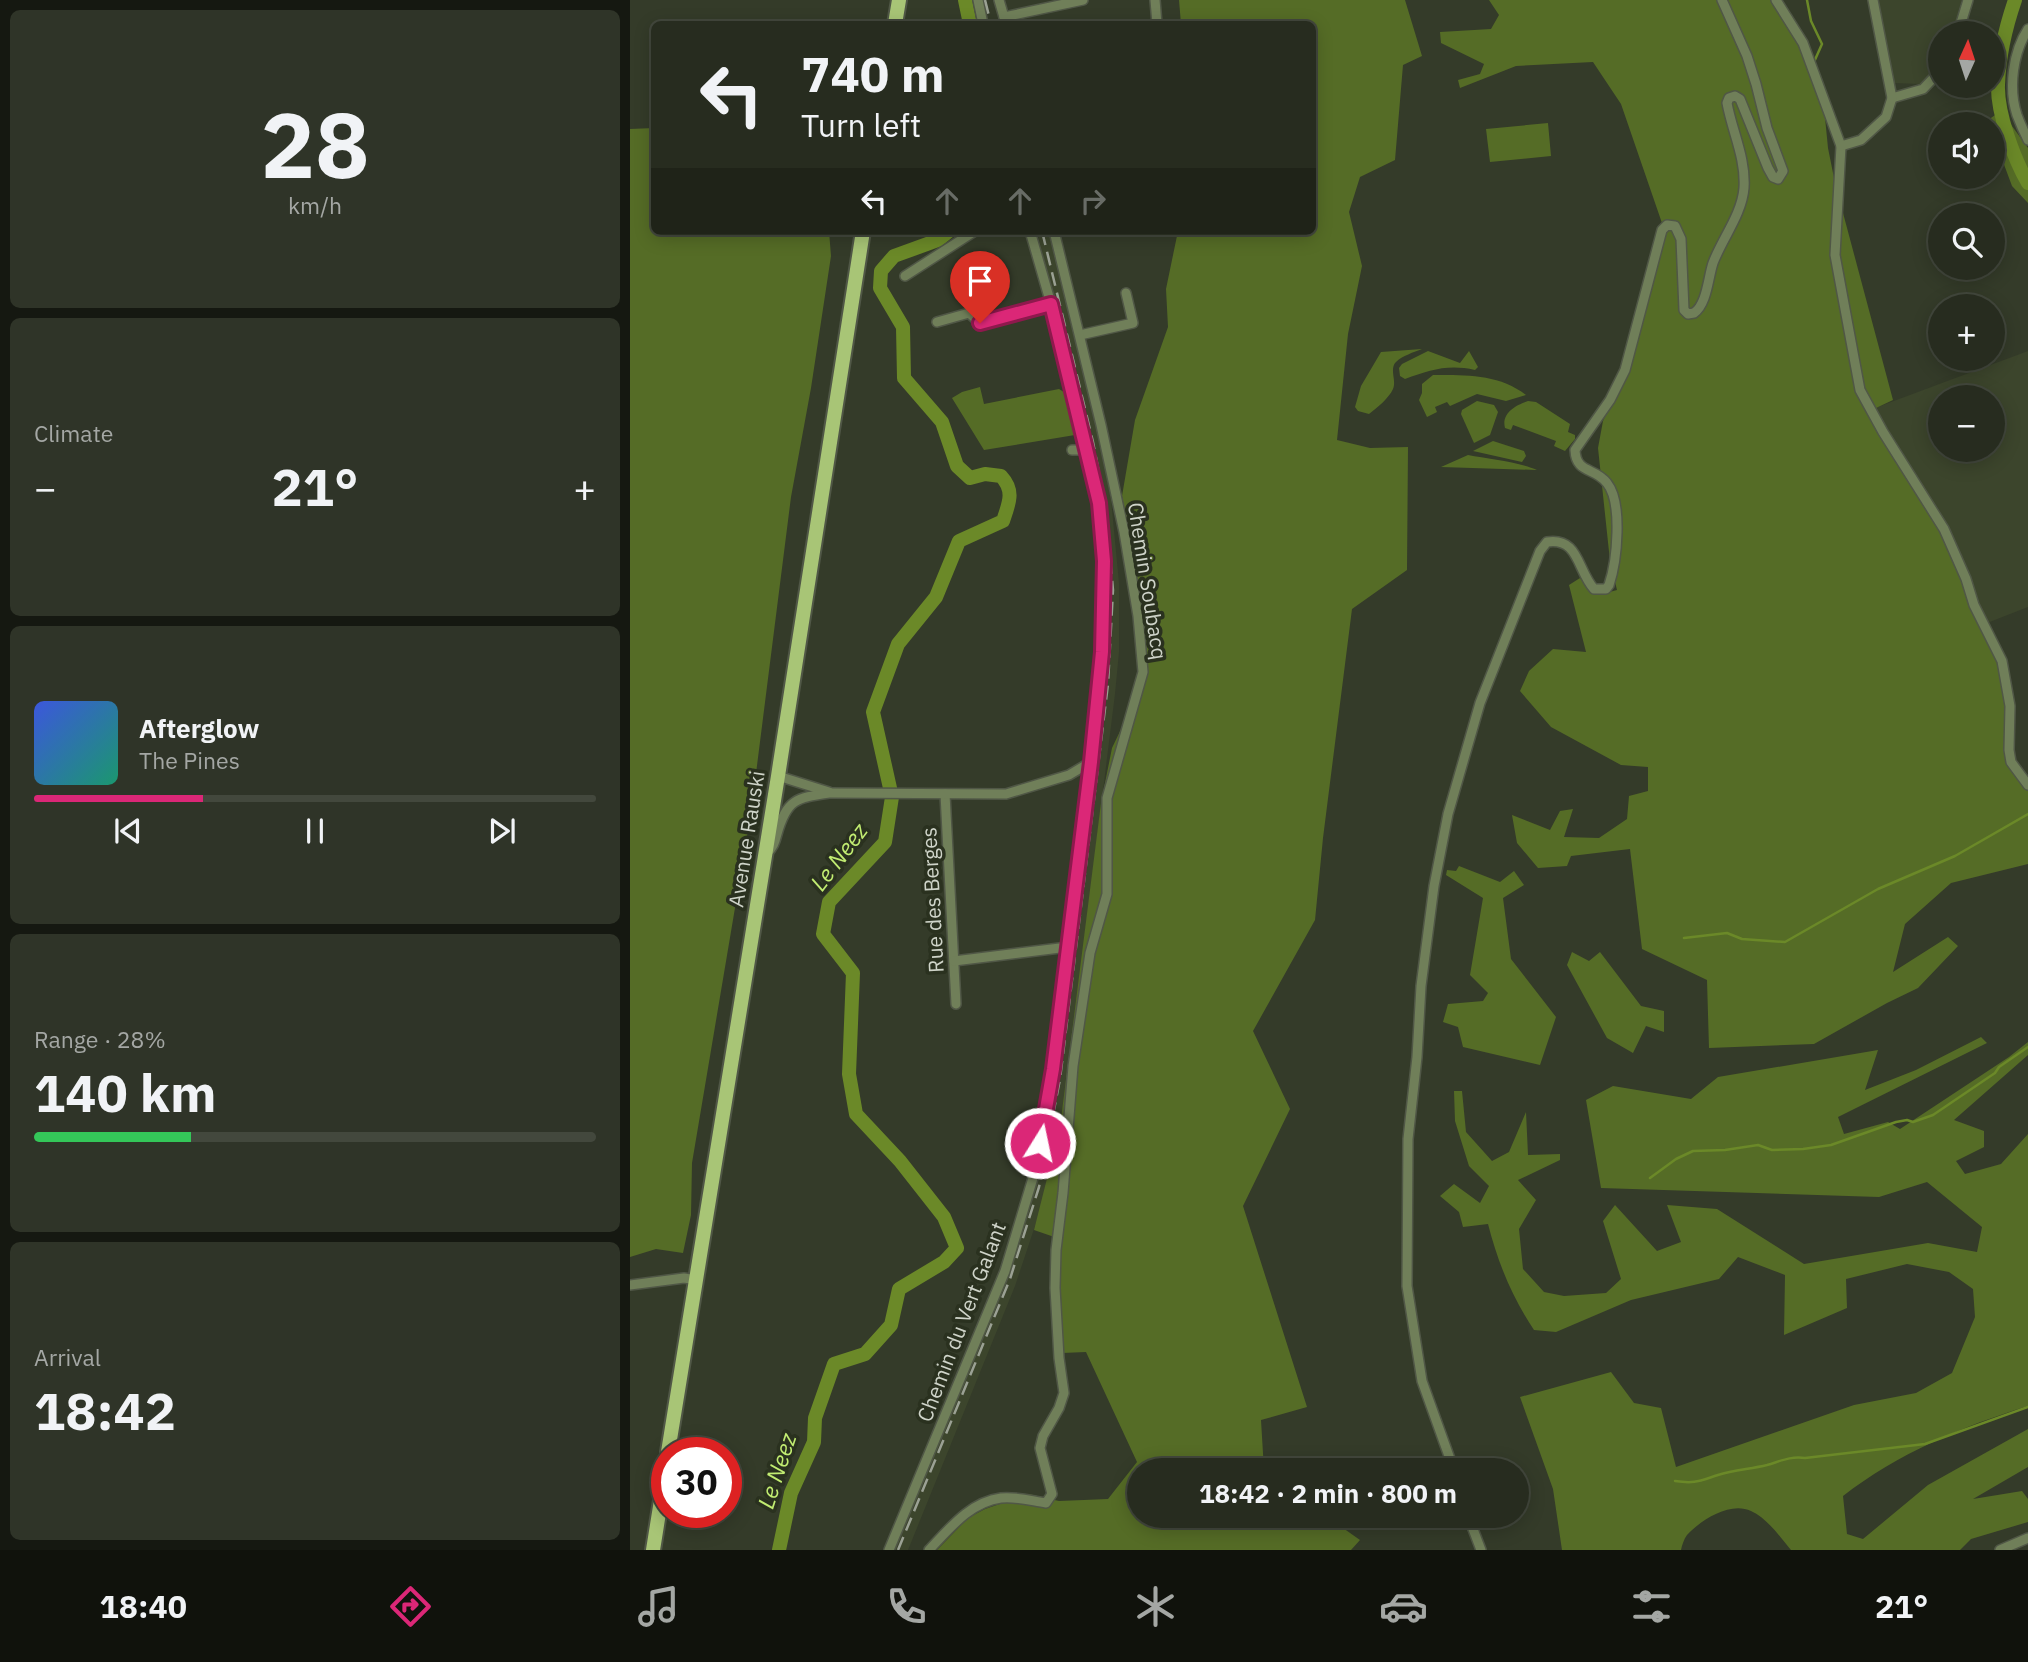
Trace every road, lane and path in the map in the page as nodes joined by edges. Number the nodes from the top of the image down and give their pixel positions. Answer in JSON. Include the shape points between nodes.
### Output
{"nodes":[{"id":1,"x":899,"y":0,"type":"edge"},
{"id":2,"x":978,"y":0,"type":"edge"},
{"id":3,"x":999,"y":0,"type":"edge"},
{"id":4,"x":1083,"y":0,"type":"edge"},
{"id":5,"x":1155,"y":0,"type":"edge"},
{"id":6,"x":1722,"y":0,"type":"edge"},
{"id":7,"x":1776,"y":0,"type":"edge"},
{"id":8,"x":1873,"y":0,"type":"edge"},
{"id":9,"x":1968,"y":0,"type":"edge"},
{"id":10,"x":896,"y":21,"type":"edge"},
{"id":11,"x":982,"y":21,"type":"edge"},
{"id":12,"x":1005,"y":21,"type":"edge"},
{"id":13,"x":1157,"y":21,"type":"edge"},
{"id":14,"x":1962,"y":21,"type":"edge"},
{"id":15,"x":2028,"y":29,"type":"edge"},
{"id":16,"x":1928,"y":84,"type":"edge"},
{"id":17,"x":1892,"y":98,"type":"junction"},
{"id":18,"x":2028,"y":140,"type":"edge"},
{"id":19,"x":1841,"y":146,"type":"junction"},
{"id":20,"x":862,"y":235,"type":"edge"},
{"id":21,"x":969,"y":235,"type":"edge"},
{"id":22,"x":1031,"y":235,"type":"edge"},
{"id":23,"x":1055,"y":235,"type":"edge"},
{"id":24,"x":905,"y":276,"type":"dead end"},
{"id":25,"x":1126,"y":293,"type":"dead end"},
{"id":26,"x":1051,"y":304,"type":"junction"},
{"id":27,"x":937,"y":322,"type":"dead end"},
{"id":28,"x":1080,"y":335,"type":"junction"},
{"id":29,"x":1072,"y":450,"type":"dead end"},
{"id":30,"x":1087,"y":450,"type":"junction"},
{"id":31,"x":1091,"y":762,"type":"junction"},
{"id":32,"x":777,"y":782,"type":"junction"},
{"id":33,"x":798,"y":782,"type":"junction"},
{"id":34,"x":2028,"y":785,"type":"edge"},
{"id":35,"x":830,"y":793,"type":"junction"},
{"id":36,"x":945,"y":794,"type":"junction"},
{"id":37,"x":794,"y":802,"type":"junction"},
{"id":38,"x":765,"y":855,"type":"junction"},
{"id":39,"x":1068,"y":947,"type":"junction"},
{"id":40,"x":954,"y":961,"type":"junction"},
{"id":41,"x":956,"y":1004,"type":"dead end"},
{"id":42,"x":697,"y":1279,"type":"junction"},
{"id":43,"x":630,"y":1286,"type":"edge"},
{"id":44,"x":671,"y":1437,"type":"edge"},
{"id":45,"x":1450,"y":1458,"type":"edge"},
{"id":46,"x":657,"y":1528,"type":"edge"},
{"id":47,"x":1473,"y":1528,"type":"edge"},
{"id":48,"x":2028,"y":1538,"type":"edge"},
{"id":49,"x":653,"y":1550,"type":"edge"},
{"id":50,"x":888,"y":1550,"type":"edge"},
{"id":51,"x":929,"y":1550,"type":"edge"},
{"id":52,"x":1481,"y":1550,"type":"edge"},
{"id":53,"x":2000,"y":1550,"type":"edge"}],
"edges":[{"from":1,"to":10,"type":"main road"},
{"from":2,"to":11,"type":"street"},
{"from":3,"to":12,"type":"street"},
{"from":4,"to":12,"type":"street"},
{"from":5,"to":13,"type":"street"},
{"from":6,"to":45,"type":"street","via":[[1756,84],[1783,171],[1778,179],[1773,177],[1740,99],[1729,98],[1744,190],[1720,244],[1701,305],[1694,313],[1684,310],[1681,239],[1675,226],[1667,225],[1625,370],[1611,400],[1575,450],[1580,466],[1605,479],[1613,490],[1616,536],[1609,585],[1594,589],[1567,543],[1547,542],[1540,551],[1480,703],[1448,814],[1434,886],[1408,1139],[1407,1286],[1422,1381]]},
{"from":7,"to":19,"type":"street","via":[[1803,43]]},
{"from":8,"to":17,"type":"street"},
{"from":9,"to":14,"type":"street"},
{"from":15,"to":18,"type":"street","via":[[2013,76],[2016,113]]},
{"from":16,"to":17,"type":"street"},
{"from":17,"to":19,"type":"street","via":[[1886,117],[1861,139]]},
{"from":19,"to":34,"type":"street","via":[[1835,255],[1860,390],[1944,529],[2002,661],[2010,706],[2011,762]]},
{"from":20,"to":32,"type":"main road","name":"Avenue Rauski"},
{"from":21,"to":24,"type":"street"},
{"from":22,"to":26,"type":"street","name":"Chemin du Vert Galant"},
{"from":23,"to":28,"type":"street","name":"Chemin Soubacq"},
{"from":25,"to":28,"type":"street","via":[[1133,323]]},
{"from":26,"to":27,"type":"street","via":[[980,323],[968,313]]},
{"from":26,"to":30,"type":"street","name":"Chemin du Vert Galant"},
{"from":28,"to":51,"type":"street","name":"Chemin Soubacq","via":[[1124,532],[1143,672],[1107,798],[1107,894],[1090,953],[1073,1066],[1056,1250],[1064,1393],[1040,1448],[1052,1494],[1046,1503],[1001,1498],[978,1506]]},
{"from":29,"to":30,"type":"street"},
{"from":30,"to":31,"type":"street","name":"Chemin du Vert Galant","via":[[1099,503],[1104,561],[1102,652]]},
{"from":31,"to":36,"type":"street","via":[[1069,775],[1006,794]]},
{"from":31,"to":39,"type":"street","name":"Chemin du Vert Galant"},
{"from":32,"to":33,"type":"street"},
{"from":32,"to":37,"type":"street","via":[[782,797]]},
{"from":32,"to":38,"type":"main road","name":"Avenue Rauski"},
{"from":33,"to":35,"type":"street"},
{"from":33,"to":37,"type":"street","via":[[803,793]]},
{"from":35,"to":36,"type":"street"},
{"from":35,"to":37,"type":"street"},
{"from":36,"to":40,"type":"street","name":"Rue des Berges"},
{"from":37,"to":38,"type":"street","via":[[785,811],[773,848]]},
{"from":38,"to":42,"type":"main road","name":"Avenue Rauski"},
{"from":39,"to":40,"type":"street"},
{"from":39,"to":50,"type":"street","name":"Chemin du Vert Galant","via":[[1053,1069],[1025,1207],[1005,1271]]},
{"from":40,"to":41,"type":"street","name":"Rue des Berges"},
{"from":42,"to":43,"type":"street"},
{"from":42,"to":44,"type":"main road","name":"Avenue Rauski"},
{"from":46,"to":49,"type":"main road"},
{"from":47,"to":52,"type":"street"},
{"from":48,"to":53,"type":"street"}]}
